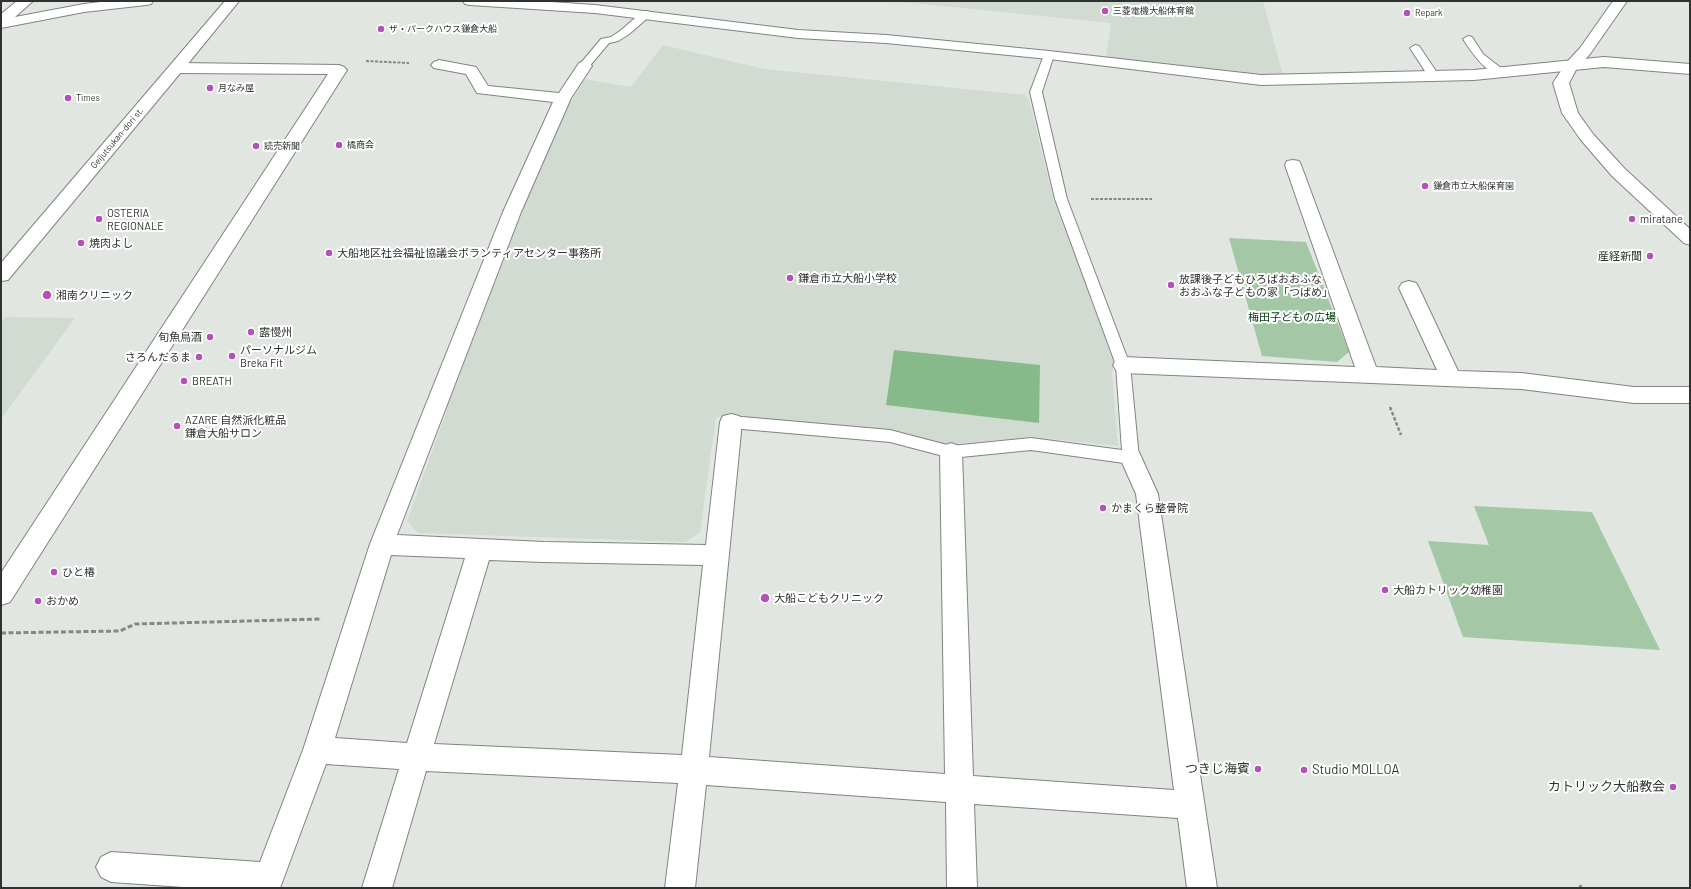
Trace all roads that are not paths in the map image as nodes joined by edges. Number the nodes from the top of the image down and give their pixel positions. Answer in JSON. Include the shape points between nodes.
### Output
{"nodes":[{"id":1,"x":26,"y":1,"type":"edge"},
{"id":2,"x":146,"y":1,"type":"edge"},
{"id":3,"x":232,"y":1,"type":"edge"},
{"id":4,"x":470,"y":1,"type":"edge"},
{"id":5,"x":1620,"y":1,"type":"edge"},
{"id":6,"x":646,"y":14,"type":"junction"},
{"id":7,"x":1,"y":23,"type":"edge"},
{"id":8,"x":1468,"y":39,"type":"dead end"},
{"id":9,"x":1415,"y":48,"type":"dead end"},
{"id":10,"x":1050,"y":55,"type":"junction"},
{"id":11,"x":439,"y":65,"type":"road end"},
{"id":12,"x":584,"y":66,"type":"joint"},
{"id":13,"x":1571,"y":66,"type":"junction"},
{"id":14,"x":177,"y":68,"type":"junction"},
{"id":15,"x":1690,"y":69,"type":"edge"},
{"id":16,"x":1501,"y":73,"type":"junction"},
{"id":17,"x":1434,"y":76,"type":"junction"},
{"id":18,"x":563,"y":98,"type":"junction"},
{"id":19,"x":1293,"y":165,"type":"dead end"},
{"id":20,"x":1690,"y":239,"type":"edge"},
{"id":21,"x":1,"y":275,"type":"edge"},
{"id":22,"x":1410,"y":288,"type":"dead end"},
{"id":23,"x":1123,"y":365,"type":"junction"},
{"id":24,"x":1368,"y":374,"type":"junction"},
{"id":25,"x":1451,"y":378,"type":"junction"},
{"id":26,"x":1690,"y":395,"type":"edge"},
{"id":27,"x":731,"y":422,"type":"joint"},
{"id":28,"x":951,"y":452,"type":"junction"},
{"id":29,"x":1132,"y":458,"type":"junction"},
{"id":30,"x":382,"y":544,"type":"junction"},
{"id":31,"x":480,"y":549,"type":"junction"},
{"id":32,"x":716,"y":555,"type":"junction"},
{"id":33,"x":1,"y":594,"type":"edge"},
{"id":34,"x":317,"y":750,"type":"junction"},
{"id":35,"x":418,"y":757,"type":"junction"},
{"id":36,"x":695,"y":770,"type":"junction"},
{"id":37,"x":960,"y":788,"type":"junction"},
{"id":38,"x":1189,"y":805,"type":"junction"},
{"id":39,"x":111,"y":867,"type":"dead end"},
{"id":40,"x":267,"y":883,"type":"edge"},
{"id":41,"x":377,"y":888,"type":"edge"},
{"id":42,"x":680,"y":888,"type":"edge"},
{"id":43,"x":962,"y":888,"type":"edge"},
{"id":44,"x":1202,"y":888,"type":"edge"}],
"edges":[{"from":1,"to":7,"type":"street"},
{"from":2,"to":7,"type":"street","via":[[84,8]]},
{"from":3,"to":14,"type":"street","name":"Geijutsukan-dori st."},
{"from":4,"to":6,"type":"street"},
{"from":5,"to":13,"type":"street","via":[[1585,51]]},
{"from":6,"to":10,"type":"street","via":[[798,34],[886,39]]},
{"from":6,"to":12,"type":"lane","via":[[614,39],[605,41]]},
{"from":8,"to":16,"type":"lane","via":[[1480,56]]},
{"from":9,"to":17,"type":"lane"},
{"from":10,"to":17,"type":"street","via":[[1261,80]]},
{"from":10,"to":23,"type":"lane","via":[[1036,92],[1061,199]]},
{"from":11,"to":18,"type":"street","via":[[471,70],[483,90]]},
{"from":12,"to":18,"type":"street"},
{"from":13,"to":15,"type":"street","via":[[1604,62]]},
{"from":13,"to":16,"type":"street"},
{"from":13,"to":20,"type":"street","via":[[1561,83],[1570,113],[1577,124],[1618,172]]},
{"from":14,"to":21,"type":"street","name":"Geijutsukan-dori st."},
{"from":14,"to":33,"type":"street","via":[[339,70]]},
{"from":16,"to":17,"type":"street"},
{"from":18,"to":30,"type":"street","via":[[512,212]]},
{"from":19,"to":24,"type":"street"},
{"from":22,"to":25,"type":"street"},
{"from":23,"to":24,"type":"street"},
{"from":23,"to":29,"type":"lane"},
{"from":24,"to":25,"type":"street"},
{"from":25,"to":26,"type":"street","via":[[1521,381],[1634,395]]},
{"from":27,"to":28,"type":"lane","via":[[890,436]]},
{"from":27,"to":32,"type":"street"},
{"from":28,"to":29,"type":"lane","via":[[1031,444]]},
{"from":28,"to":37,"type":"street"},
{"from":29,"to":38,"type":"street","via":[[1147,494]]},
{"from":30,"to":31,"type":"street"},
{"from":30,"to":34,"type":"street"},
{"from":31,"to":32,"type":"street"},
{"from":31,"to":35,"type":"street"},
{"from":32,"to":36,"type":"street"},
{"from":34,"to":35,"type":"street"},
{"from":34,"to":40,"type":"street"},
{"from":35,"to":36,"type":"street"},
{"from":35,"to":41,"type":"street"},
{"from":36,"to":37,"type":"street"},
{"from":36,"to":42,"type":"street"},
{"from":37,"to":38,"type":"street"},
{"from":37,"to":43,"type":"street"},
{"from":38,"to":44,"type":"street"},
{"from":39,"to":40,"type":"street"}]}
